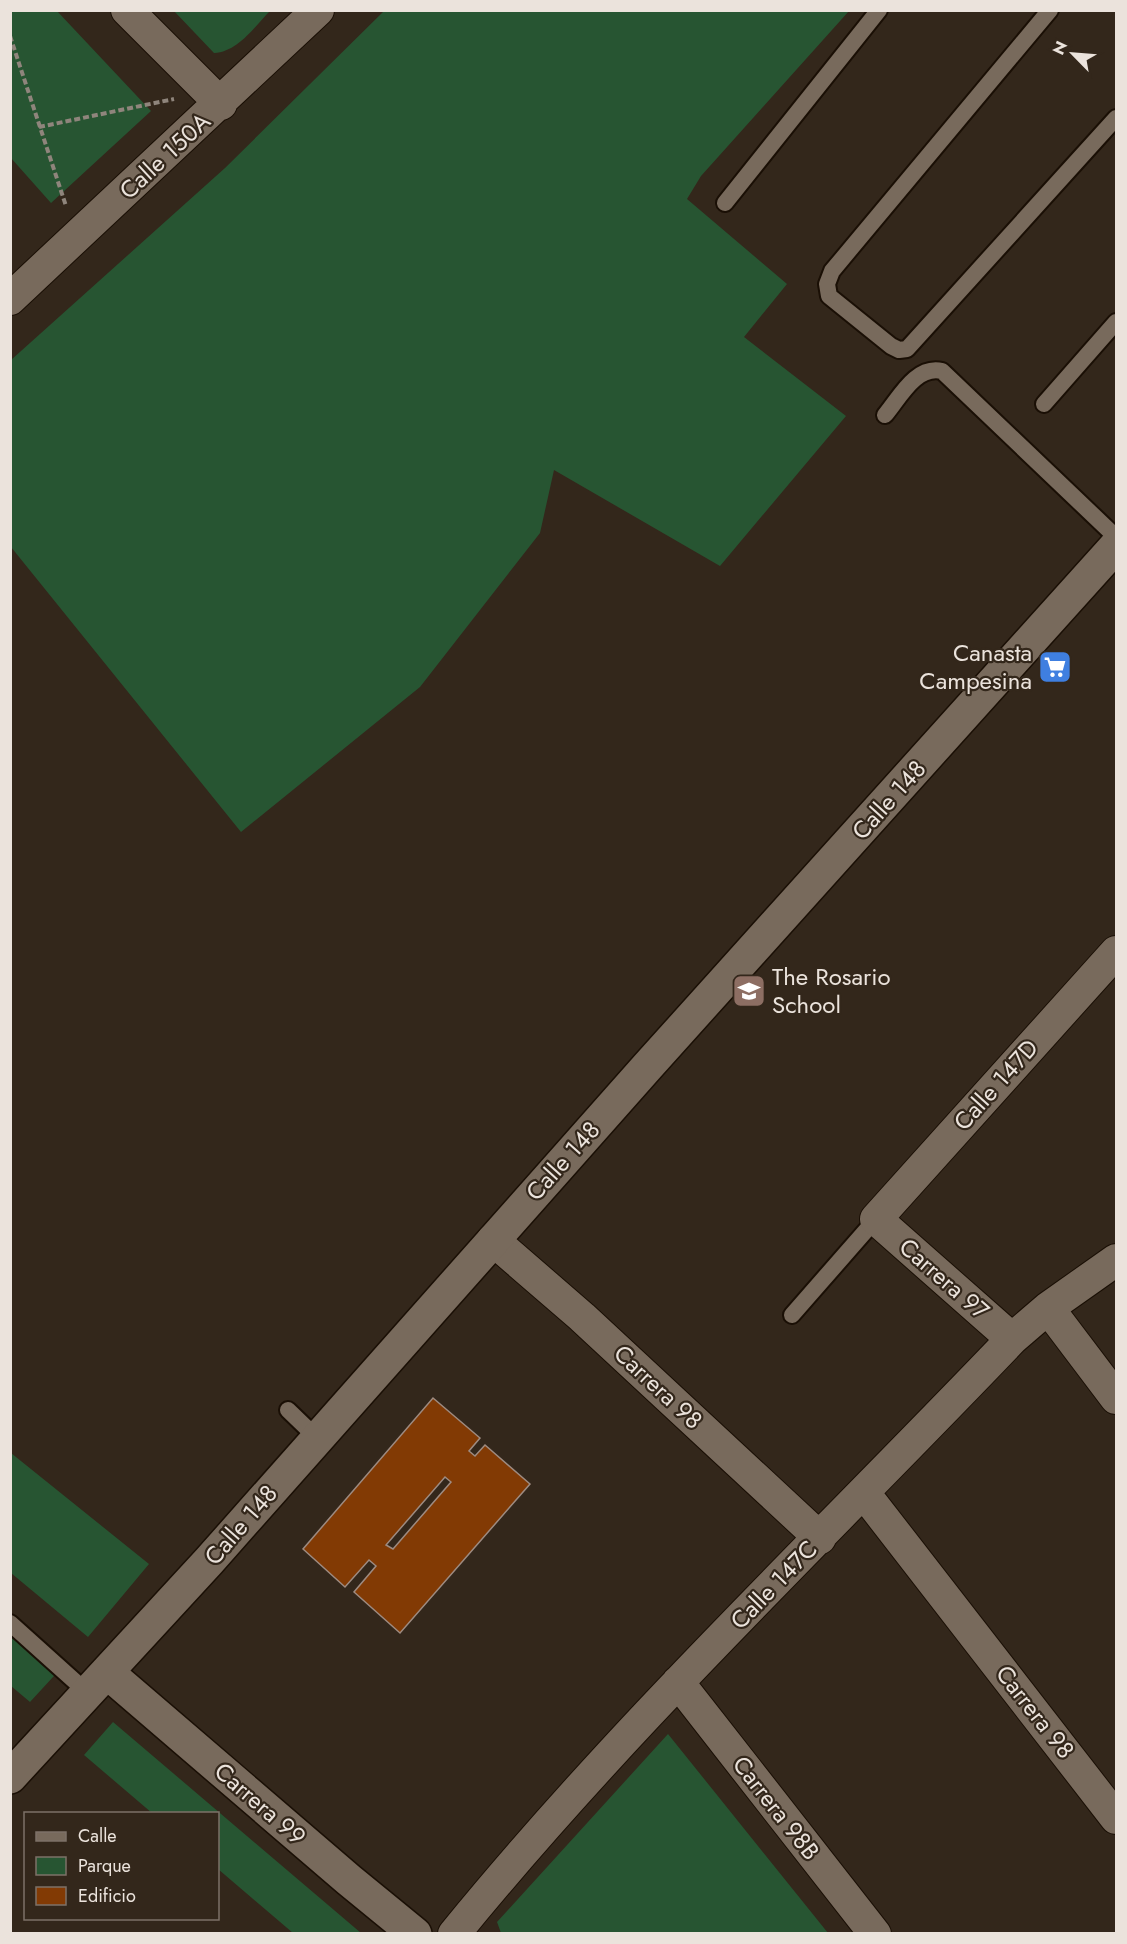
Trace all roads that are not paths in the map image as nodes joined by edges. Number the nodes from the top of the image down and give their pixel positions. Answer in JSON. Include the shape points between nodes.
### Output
{"nodes":[{"id":1,"x":127,"y":10,"type":"edge"},
{"id":2,"x":318,"y":10,"type":"edge"},
{"id":3,"x":879,"y":10,"type":"edge"},
{"id":4,"x":1050,"y":10,"type":"edge"},
{"id":5,"x":214,"y":98,"type":"junction"},
{"id":6,"x":1116,"y":118,"type":"edge"},
{"id":7,"x":725,"y":203,"type":"dead end"},
{"id":8,"x":10,"y":299,"type":"edge"},
{"id":9,"x":1116,"y":322,"type":"edge"},
{"id":10,"x":1044,"y":404,"type":"dead end"},
{"id":11,"x":885,"y":415,"type":"dead end"},
{"id":12,"x":1116,"y":537,"type":"edge"},
{"id":13,"x":1116,"y":546,"type":"edge"},
{"id":14,"x":1116,"y":952,"type":"edge"},
{"id":15,"x":876,"y":1219,"type":"junction"},
{"id":16,"x":493,"y":1240,"type":"junction"},
{"id":17,"x":1116,"y":1260,"type":"edge"},
{"id":18,"x":1048,"y":1308,"type":"junction"},
{"id":19,"x":792,"y":1315,"type":"dead end"},
{"id":20,"x":1012,"y":1339,"type":"junction"},
{"id":21,"x":1116,"y":1398,"type":"edge"},
{"id":22,"x":288,"y":1410,"type":"dead end"},
{"id":23,"x":317,"y":1438,"type":"junction"},
{"id":24,"x":864,"y":1493,"type":"junction"},
{"id":25,"x":820,"y":1538,"type":"junction"},
{"id":26,"x":10,"y":1623,"type":"edge"},
{"id":27,"x":678,"y":1682,"type":"junction"},
{"id":28,"x":98,"y":1684,"type":"junction"},
{"id":29,"x":10,"y":1777,"type":"edge"},
{"id":30,"x":1116,"y":1818,"type":"edge"},
{"id":31,"x":415,"y":1934,"type":"edge"},
{"id":32,"x":454,"y":1934,"type":"edge"},
{"id":33,"x":874,"y":1934,"type":"edge"}],
"edges":[{"from":1,"to":5,"type":"street"},
{"from":2,"to":5,"type":"street","name":"Calle 150A"},
{"from":3,"to":7,"type":"lane"},
{"from":4,"to":6,"type":"lane","via":[[832,271],[827,284],[829,296],[891,346],[907,349]]},
{"from":5,"to":8,"type":"street","name":"Calle 150A"},
{"from":9,"to":10,"type":"lane"},
{"from":11,"to":12,"type":"lane","via":[[921,373],[942,371]]},
{"from":13,"to":16,"type":"street","name":"Calle 148"},
{"from":14,"to":15,"type":"street","name":"Calle 147D"},
{"from":15,"to":19,"type":"lane"},
{"from":15,"to":20,"type":"street","name":"Carrera 97"},
{"from":16,"to":23,"type":"street","name":"Calle 148"},
{"from":16,"to":25,"type":"street","name":"Carrera 98","via":[[582,1317]]},
{"from":17,"to":18,"type":"street","name":"Calle 147C"},
{"from":18,"to":20,"type":"street","name":"Calle 147C"},
{"from":18,"to":21,"type":"street"},
{"from":20,"to":24,"type":"street","name":"Calle 147C"},
{"from":22,"to":23,"type":"lane"},
{"from":23,"to":28,"type":"street","name":"Calle 148"},
{"from":24,"to":25,"type":"street","name":"Calle 147C"},
{"from":24,"to":30,"type":"street","name":"Carrera 98"},
{"from":25,"to":27,"type":"street","name":"Calle 147C"},
{"from":26,"to":28,"type":"lane"},
{"from":27,"to":32,"type":"street","name":"Calle 147C","via":[[519,1854]]},
{"from":27,"to":33,"type":"street","name":"Carrera 98B"},
{"from":28,"to":29,"type":"street","name":"Calle 148"},
{"from":28,"to":31,"type":"street","name":"Carrera 99"}]}
